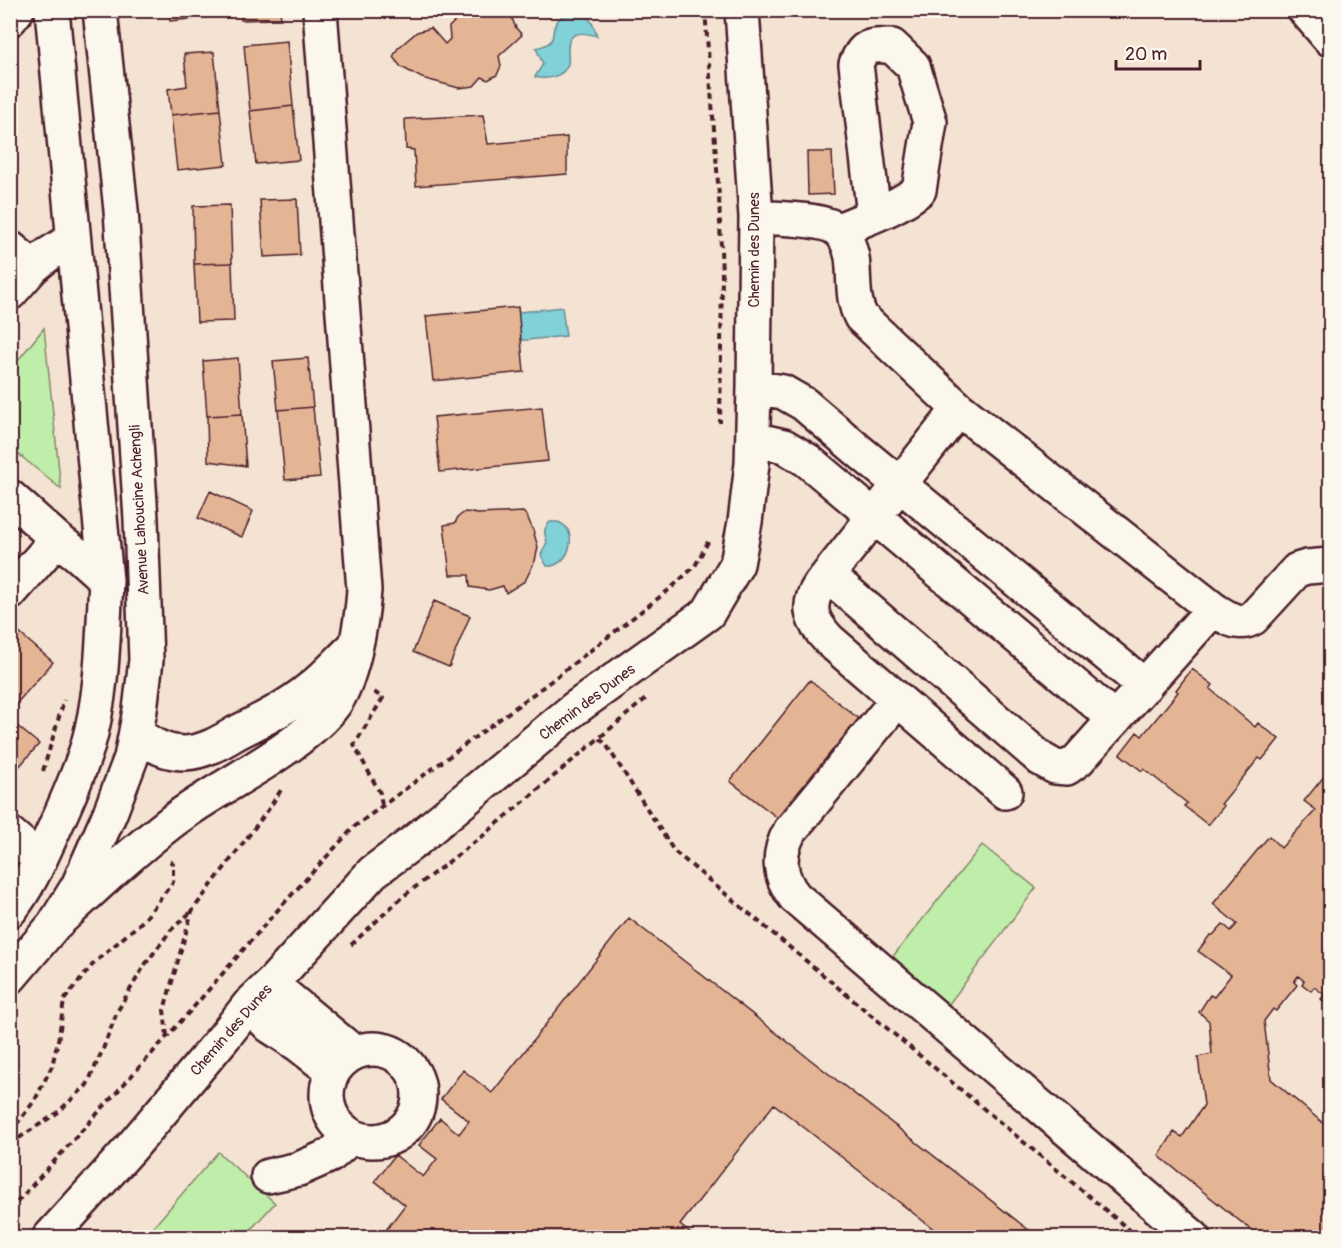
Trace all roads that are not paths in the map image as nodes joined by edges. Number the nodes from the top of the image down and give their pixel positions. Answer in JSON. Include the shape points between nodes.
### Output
{"nodes":[{"id":1,"x":17,"y":10,"type":"edge"},
{"id":2,"x":52,"y":10,"type":"edge"},
{"id":3,"x":100,"y":10,"type":"edge"},
{"id":4,"x":320,"y":10,"type":"edge"},
{"id":5,"x":742,"y":10,"type":"edge"},
{"id":6,"x":1305,"y":10,"type":"edge"},
{"id":7,"x":10,"y":19,"type":"edge"},
{"id":8,"x":1330,"y":39,"type":"edge"},
{"id":9,"x":874,"y":215,"type":"dead end"},
{"id":10,"x":756,"y":217,"type":"junction"},
{"id":11,"x":839,"y":230,"type":"junction"},
{"id":12,"x":73,"y":239,"type":"junction"},
{"id":13,"x":22,"y":258,"type":"edge"},
{"id":14,"x":10,"y":293,"type":"edge"},
{"id":15,"x":754,"y":387,"type":"junction"},
{"id":16,"x":959,"y":409,"type":"junction"},
{"id":17,"x":753,"y":439,"type":"junction"},
{"id":18,"x":900,"y":484,"type":"junction"},
{"id":19,"x":10,"y":496,"type":"edge"},
{"id":20,"x":874,"y":516,"type":"junction"},
{"id":21,"x":57,"y":539,"type":"junction"},
{"id":22,"x":1330,"y":566,"type":"edge"},
{"id":23,"x":828,"y":575,"type":"junction"},
{"id":24,"x":106,"y":580,"type":"junction"},
{"id":25,"x":10,"y":593,"type":"edge"},
{"id":26,"x":1213,"y":609,"type":"junction"},
{"id":27,"x":356,"y":646,"type":"junction"},
{"id":28,"x":1145,"y":686,"type":"junction"},
{"id":29,"x":898,"y":699,"type":"junction"},
{"id":30,"x":1115,"y":719,"type":"junction"},
{"id":31,"x":136,"y":732,"type":"junction"},
{"id":32,"x":1005,"y":792,"type":"dead end"},
{"id":33,"x":10,"y":834,"type":"edge"},
{"id":34,"x":40,"y":860,"type":"junction"},
{"id":35,"x":10,"y":910,"type":"edge"},
{"id":36,"x":54,"y":925,"type":"junction"},
{"id":37,"x":10,"y":977,"type":"edge"},
{"id":38,"x":260,"y":995,"type":"junction"},
{"id":39,"x":342,"y":1061,"type":"junction"},
{"id":40,"x":351,"y":1137,"type":"junction"},
{"id":41,"x":267,"y":1176,"type":"dead end"},
{"id":42,"x":49,"y":1238,"type":"edge"},
{"id":43,"x":1194,"y":1238,"type":"edge"}],
"edges":[{"from":1,"to":7,"type":"street"},
{"from":2,"to":12,"type":"street"},
{"from":3,"to":31,"type":"street","name":"Avenue Lahoucine Achengli","via":[[121,210],[141,519],[147,660]]},
{"from":4,"to":27,"type":"street","via":[[364,590]]},
{"from":5,"to":10,"type":"street","name":"Chemin des Dunes"},
{"from":6,"to":8,"type":"street"},
{"from":9,"to":11,"type":"street"},
{"from":10,"to":11,"type":"street","via":[[827,225]]},
{"from":10,"to":15,"type":"street","name":"Chemin des Dunes"},
{"from":11,"to":16,"type":"street","via":[[850,248],[856,307],[861,317]]},
{"from":12,"to":13,"type":"street","via":[[49,254]]},
{"from":12,"to":24,"type":"street"},
{"from":13,"to":14,"type":"street"},
{"from":15,"to":17,"type":"street","name":"Chemin des Dunes"},
{"from":15,"to":18,"type":"street","via":[[783,392],[804,404]]},
{"from":16,"to":18,"type":"street"},
{"from":16,"to":26,"type":"street"},
{"from":17,"to":20,"type":"street","via":[[784,446],[807,459]]},
{"from":17,"to":38,"type":"street","name":"Chemin des Dunes","via":[[746,522],[737,564],[708,613],[574,709],[373,872]]},
{"from":18,"to":20,"type":"street"},
{"from":18,"to":28,"type":"street"},
{"from":19,"to":21,"type":"street"},
{"from":20,"to":23,"type":"street"},
{"from":20,"to":30,"type":"street"},
{"from":21,"to":24,"type":"street"},
{"from":21,"to":25,"type":"street"},
{"from":22,"to":26,"type":"street","via":[[1298,570],[1248,621],[1235,621]]},
{"from":23,"to":29,"type":"street","via":[[814,593],[814,623]]},
{"from":23,"to":30,"type":"street","via":[[1054,767],[1066,768],[1078,760]]},
{"from":24,"to":34,"type":"street","via":[[98,698],[87,747]]},
{"from":26,"to":28,"type":"street"},
{"from":27,"to":31,"type":"street","via":[[296,700],[213,746],[200,751],[172,752],[146,742]]},
{"from":27,"to":36,"type":"street","via":[[334,706],[318,723],[262,765],[175,819]]},
{"from":28,"to":30,"type":"street"},
{"from":29,"to":32,"type":"street"},
{"from":29,"to":43,"type":"street","via":[[784,841],[780,865],[787,888]]},
{"from":31,"to":36,"type":"street","name":"Avenue Lahoucine Achengli","via":[[110,813],[78,886]]},
{"from":33,"to":34,"type":"street"},
{"from":34,"to":35,"type":"street"},
{"from":36,"to":37,"type":"street","name":"Avenue Lahoucine Achengli"},
{"from":38,"to":39,"type":"street","via":[[270,1026],[299,1045]]},
{"from":38,"to":42,"type":"street","name":"Chemin des Dunes"},
{"from":39,"to":40,"type":"street","via":[[325,1095],[333,1120]]},
{"from":39,"to":40,"type":"street","via":[[373,1048],[392,1052],[408,1064],[418,1082],[419,1104],[410,1124],[393,1137],[372,1142]]},
{"from":40,"to":41,"type":"street","via":[[331,1155],[299,1169]]}]}
